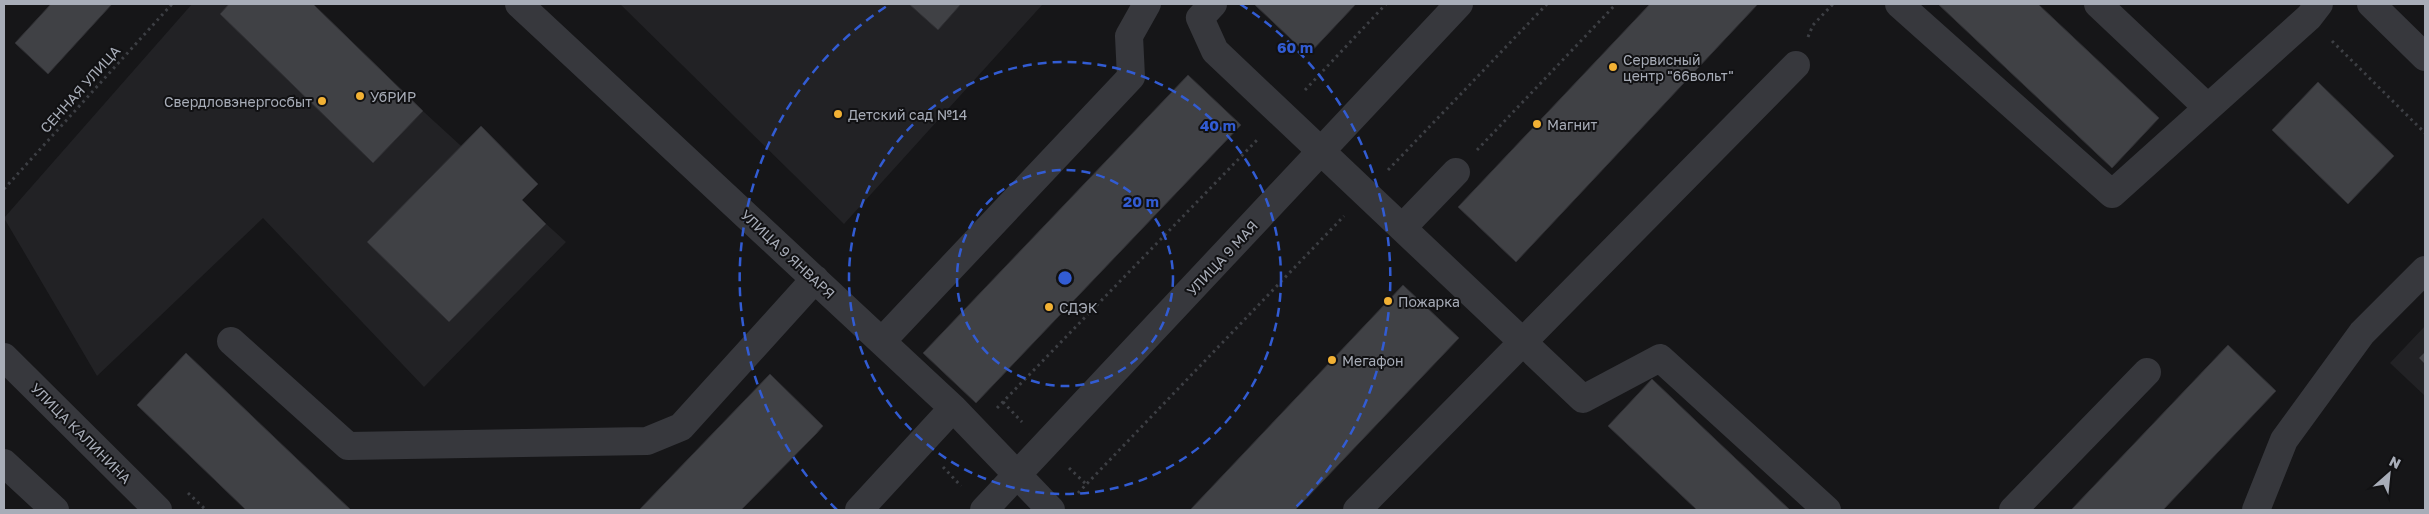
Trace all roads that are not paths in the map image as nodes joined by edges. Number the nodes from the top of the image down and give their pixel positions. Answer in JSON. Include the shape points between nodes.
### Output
{"nodes":[{"id":1,"x":519,"y":4,"type":"edge"},
{"id":2,"x":1147,"y":4,"type":"edge"},
{"id":3,"x":1213,"y":4,"type":"edge"},
{"id":4,"x":1458,"y":4,"type":"edge"},
{"id":5,"x":1899,"y":4,"type":"edge"},
{"id":6,"x":2098,"y":4,"type":"edge"},
{"id":7,"x":2371,"y":4,"type":"edge"},
{"id":8,"x":2314,"y":11,"type":"edge"},
{"id":9,"x":2425,"y":57,"type":"edge"},
{"id":10,"x":1796,"y":65,"type":"dead end"},
{"id":11,"x":2208,"y":108,"type":"junction"},
{"id":12,"x":1320,"y":152,"type":"junction"},
{"id":13,"x":1456,"y":172,"type":"road end"},
{"id":14,"x":1402,"y":228,"type":"junction"},
{"id":15,"x":2425,"y":270,"type":"edge"},
{"id":16,"x":815,"y":279,"type":"junction"},
{"id":17,"x":231,"y":341,"type":"dead end"},
{"id":18,"x":882,"y":341,"type":"junction"},
{"id":19,"x":1524,"y":344,"type":"junction"},
{"id":20,"x":4,"y":357,"type":"edge"},
{"id":21,"x":2147,"y":372,"type":"dead end"},
{"id":22,"x":953,"y":408,"type":"junction"},
{"id":23,"x":2284,"y":440,"type":"junction"},
{"id":24,"x":4,"y":463,"type":"edge"},
{"id":25,"x":1016,"y":473,"type":"junction"},
{"id":26,"x":1063,"y":504,"type":"edge"},
{"id":27,"x":55,"y":510,"type":"edge"},
{"id":28,"x":158,"y":510,"type":"edge"},
{"id":29,"x":859,"y":510,"type":"edge"},
{"id":30,"x":984,"y":510,"type":"edge"},
{"id":31,"x":1358,"y":510,"type":"edge"},
{"id":32,"x":1826,"y":510,"type":"edge"},
{"id":33,"x":2013,"y":510,"type":"edge"},
{"id":34,"x":2256,"y":510,"type":"edge"},
{"id":35,"x":2277,"y":510,"type":"edge"}],
"edges":[{"from":1,"to":16,"type":"street","name":"УЛИЦА 9 ЯНВАРЯ"},
{"from":2,"to":18,"type":"street","via":[[1129,36],[1131,78]]},
{"from":3,"to":12,"type":"street","via":[[1200,18],[1215,51]]},
{"from":4,"to":12,"type":"street","name":"УЛИЦА 9 МАЯ"},
{"from":5,"to":11,"type":"street","via":[[2112,194]]},
{"from":6,"to":11,"type":"street"},
{"from":7,"to":9,"type":"street"},
{"from":8,"to":11,"type":"street"},
{"from":10,"to":19,"type":"street"},
{"from":12,"to":14,"type":"street"},
{"from":12,"to":25,"type":"street","name":"УЛИЦА 9 МАЯ","via":[[1046,446]]},
{"from":13,"to":14,"type":"street"},
{"from":14,"to":19,"type":"street"},
{"from":15,"to":23,"type":"street","via":[[2362,333]]},
{"from":16,"to":17,"type":"street","via":[[681,427],[646,441],[348,446]]},
{"from":16,"to":18,"type":"street","name":"УЛИЦА 9 ЯНВАРЯ"},
{"from":18,"to":22,"type":"street","name":"УЛИЦА 9 ЯНВАРЯ"},
{"from":19,"to":31,"type":"street"},
{"from":19,"to":32,"type":"street","via":[[1583,399],[1660,358]]},
{"from":20,"to":28,"type":"street","name":"УЛИЦА КАЛИНИНА"},
{"from":21,"to":33,"type":"street"},
{"from":22,"to":25,"type":"street","name":"УЛИЦА 9 ЯНВАРЯ"},
{"from":22,"to":29,"type":"street"},
{"from":23,"to":34,"type":"street"},
{"from":23,"to":35,"type":"street"},
{"from":24,"to":27,"type":"street"},
{"from":25,"to":26,"type":"street","name":"УЛИЦА 9 ЯНВАРЯ"},
{"from":25,"to":30,"type":"street","name":"УЛИЦА 9 МАЯ"}]}
